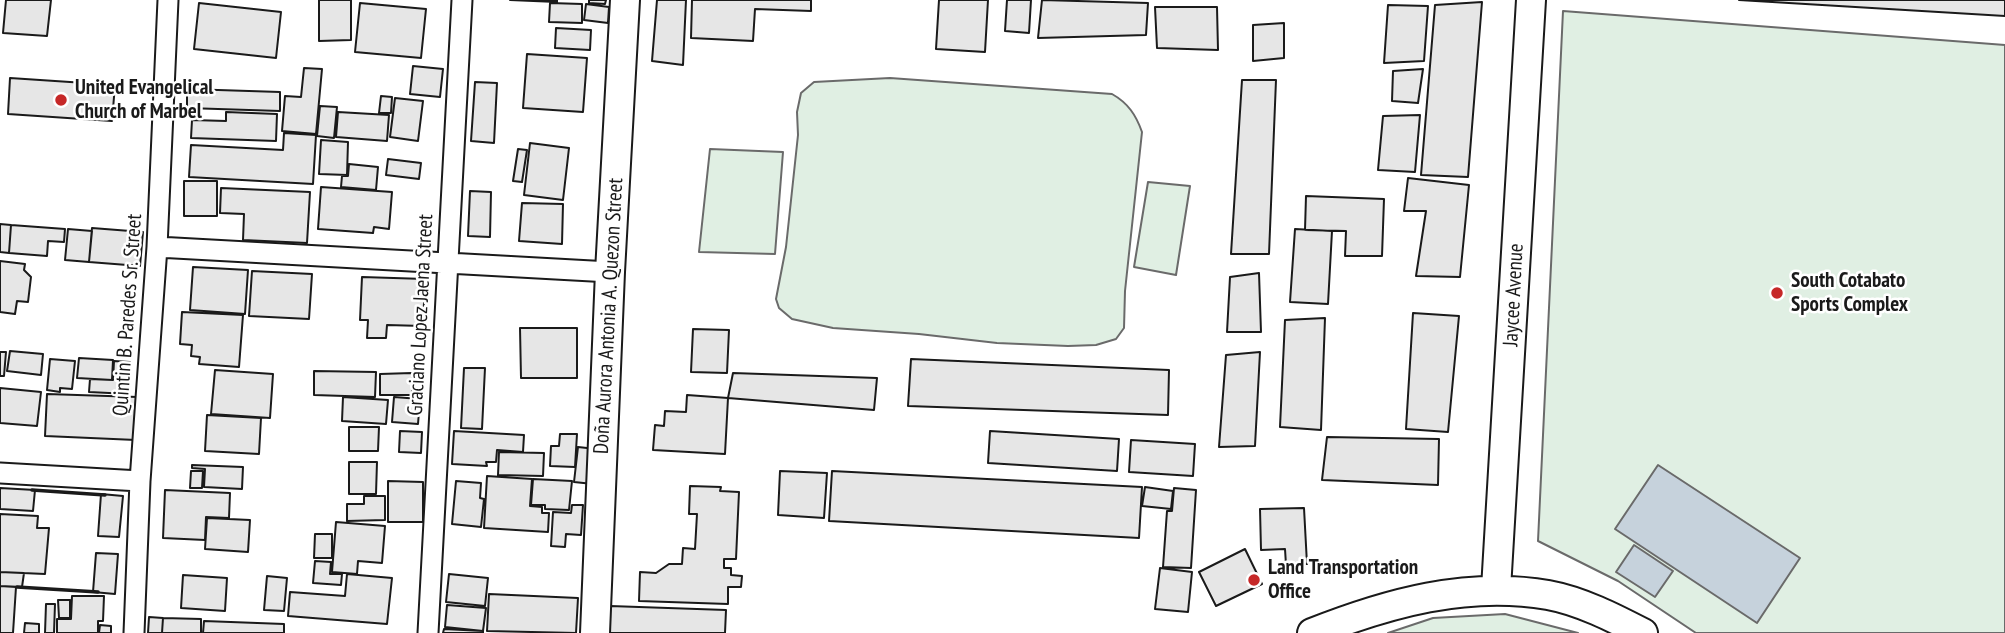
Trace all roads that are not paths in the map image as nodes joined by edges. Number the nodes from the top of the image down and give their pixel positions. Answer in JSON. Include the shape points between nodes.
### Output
{"nodes":[{"id":1,"x":168,"y":0,"type":"edge"},
{"id":2,"x":462,"y":0,"type":"edge"},
{"id":3,"x":625,"y":0,"type":"edge"},
{"id":4,"x":1531,"y":0,"type":"edge"},
{"id":5,"x":157,"y":247,"type":"junction"},
{"id":6,"x":446,"y":262,"type":"junction"},
{"id":7,"x":610,"y":272,"type":"junction"},
{"id":8,"x":0,"y":473,"type":"edge"},
{"id":9,"x":140,"y":481,"type":"junction"},
{"id":10,"x":1496,"y":589,"type":"junction"},
{"id":11,"x":134,"y":633,"type":"edge"},
{"id":12,"x":428,"y":633,"type":"edge"},
{"id":13,"x":595,"y":633,"type":"edge"},
{"id":14,"x":1312,"y":633,"type":"edge"},
{"id":15,"x":1643,"y":633,"type":"edge"}],
"edges":[{"from":1,"to":5,"type":"street","name":"Quintin B. Paredes Sr. Street"},
{"from":2,"to":6,"type":"street","name":"Graciano Lopez Jaena Street"},
{"from":3,"to":7,"type":"street","name":"Doña Aurora Antonia A. Quezon Street"},
{"from":4,"to":10,"type":"street","name":"Jaycee Avenue"},
{"from":5,"to":6,"type":"street"},
{"from":5,"to":9,"type":"street","name":"Quintin B. Paredes Sr. Street"},
{"from":6,"to":7,"type":"street"},
{"from":6,"to":12,"type":"street","name":"Graciano Lopez Jaena Street"},
{"from":7,"to":13,"type":"street","name":"Doña Aurora Antonia A. Quezon Street"},
{"from":8,"to":9,"type":"street"},
{"from":9,"to":11,"type":"street","name":"Quintin B. Paredes Sr. Street"},
{"from":10,"to":14,"type":"street","via":[[1434,595],[1364,612]]},
{"from":10,"to":15,"type":"street","via":[[1550,596]]}]}
